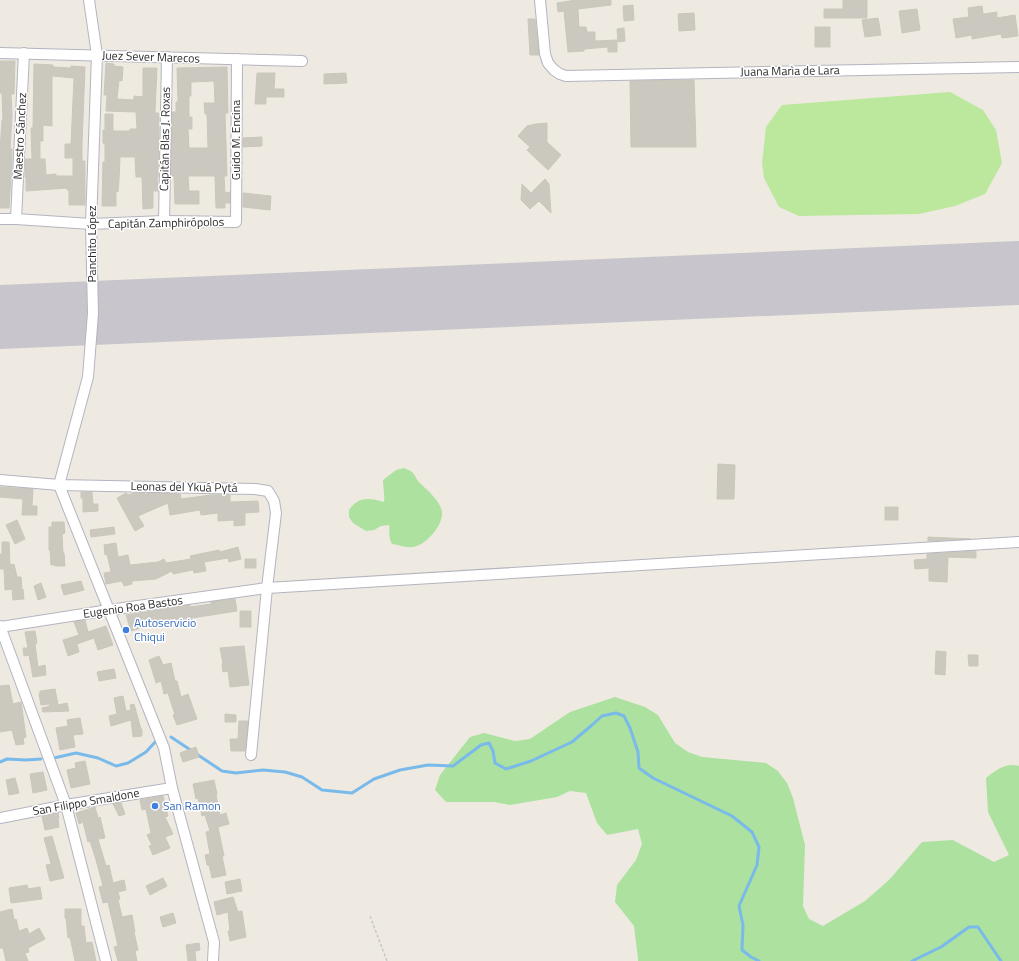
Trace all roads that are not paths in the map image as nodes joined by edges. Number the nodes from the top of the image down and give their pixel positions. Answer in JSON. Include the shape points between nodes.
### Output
{"nodes":[{"id":1,"x":89,"y":0,"type":"edge"},
{"id":2,"x":540,"y":0,"type":"edge"},
{"id":3,"x":0,"y":53,"type":"edge"},
{"id":4,"x":24,"y":53,"type":"junction"},
{"id":5,"x":97,"y":55,"type":"junction"},
{"id":6,"x":167,"y":57,"type":"junction"},
{"id":7,"x":237,"y":59,"type":"junction"},
{"id":8,"x":302,"y":61,"type":"dead end"},
{"id":9,"x":1019,"y":67,"type":"edge"},
{"id":10,"x":0,"y":219,"type":"edge"},
{"id":11,"x":16,"y":219,"type":"junction"},
{"id":12,"x":164,"y":221,"type":"junction"},
{"id":13,"x":236,"y":222,"type":"joint"},
{"id":14,"x":91,"y":224,"type":"junction"},
{"id":15,"x":0,"y":480,"type":"edge"},
{"id":16,"x":59,"y":485,"type":"junction"},
{"id":17,"x":1019,"y":542,"type":"edge"},
{"id":18,"x":267,"y":588,"type":"junction"},
{"id":19,"x":109,"y":610,"type":"junction"},
{"id":20,"x":0,"y":627,"type":"edge"},
{"id":21,"x":251,"y":755,"type":"dead end"},
{"id":22,"x":172,"y":788,"type":"junction"},
{"id":23,"x":66,"y":805,"type":"junction"},
{"id":24,"x":0,"y":818,"type":"edge"},
{"id":25,"x":106,"y":961,"type":"edge"},
{"id":26,"x":213,"y":961,"type":"edge"}],
"edges":[{"from":1,"to":5,"type":"street","name":"Panchito López"},
{"from":2,"to":9,"type":"street","name":"Juana Marìa de Lara","via":[[548,63],[554,70],[566,76]]},
{"from":3,"to":4,"type":"street","name":"Juez Sever Marecos"},
{"from":4,"to":5,"type":"street","name":"Juez Sever Marecos"},
{"from":4,"to":11,"type":"street","name":"Maestro Sánchez"},
{"from":5,"to":6,"type":"street","name":"Juez Sever Marecos"},
{"from":5,"to":14,"type":"street","name":"Panchito López"},
{"from":6,"to":7,"type":"street","name":"Juez Sever Marecos"},
{"from":6,"to":12,"type":"street","name":"Capitán Blas J. Roxas"},
{"from":7,"to":8,"type":"street","name":"Juez Sever Marecos"},
{"from":7,"to":13,"type":"street","name":"Guido M. Encina"},
{"from":10,"to":11,"type":"street","name":"Capitán Zamphirópolos"},
{"from":11,"to":14,"type":"street","name":"Capitán Zamphirópolos"},
{"from":12,"to":13,"type":"street","name":"Capitán Zamphirópolos"},
{"from":12,"to":14,"type":"street","name":"Capitán Zamphirópolos"},
{"from":14,"to":16,"type":"street","name":"Panchito López","via":[[93,313],[88,377]]},
{"from":15,"to":16,"type":"street","name":"Leonas del Ykuá Pytá"},
{"from":16,"to":18,"type":"street","name":"Leonas del Ykuá Pytá","via":[[268,491],[274,501],[276,513]]},
{"from":16,"to":19,"type":"street"},
{"from":17,"to":18,"type":"street","name":"Eugenio Roa Bastos"},
{"from":18,"to":19,"type":"street","name":"Eugenio Roa Bastos"},
{"from":18,"to":21,"type":"street"},
{"from":19,"to":20,"type":"street","name":"Eugenio Roa Bastos"},
{"from":19,"to":22,"type":"street","via":[[164,748]]},
{"from":20,"to":23,"type":"street"},
{"from":22,"to":23,"type":"street","name":"San Filippo Smaldone"},
{"from":22,"to":26,"type":"street","via":[[214,942]]},
{"from":23,"to":24,"type":"street","name":"San Filippo Smaldone"},
{"from":23,"to":25,"type":"street"}]}
